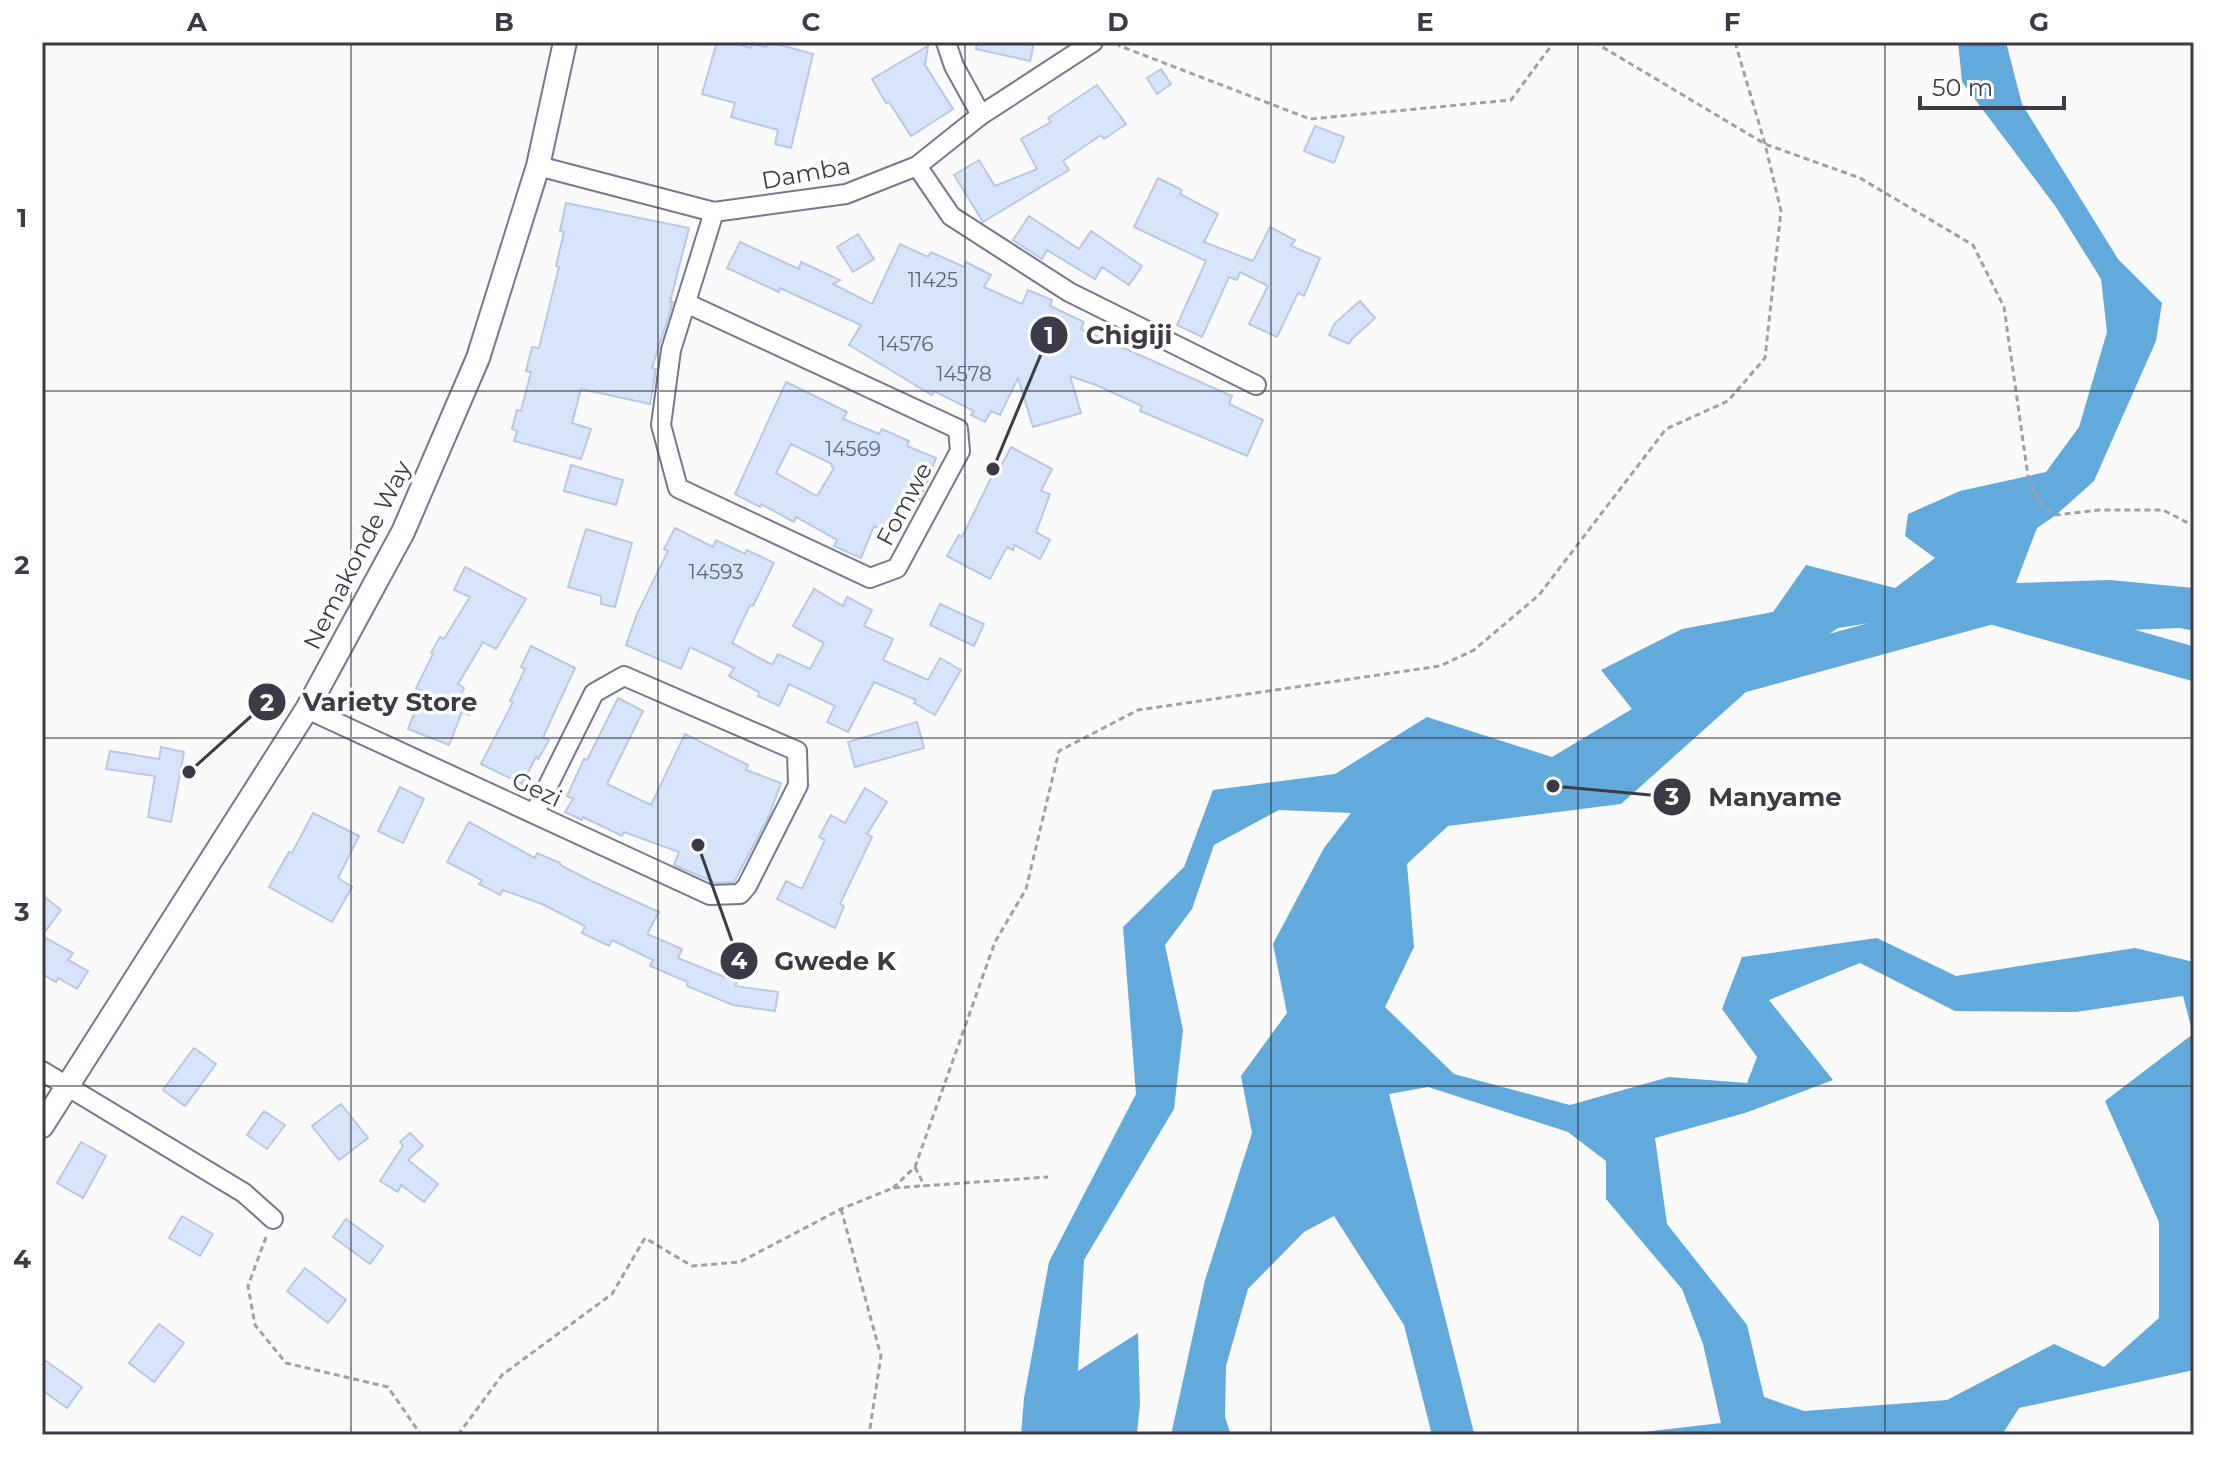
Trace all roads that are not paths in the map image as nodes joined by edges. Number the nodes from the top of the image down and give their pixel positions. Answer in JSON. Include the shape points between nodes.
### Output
{"nodes":[{"id":1,"x":565,"y":42,"type":"edge"},
{"id":2,"x":946,"y":42,"type":"edge"},
{"id":3,"x":1093,"y":42,"type":"edge"},
{"id":4,"x":981,"y":115,"type":"junction"},
{"id":5,"x":538,"y":166,"type":"junction"},
{"id":6,"x":917,"y":166,"type":"junction"},
{"id":7,"x":714,"y":212,"type":"junction"},
{"id":8,"x":686,"y":303,"type":"junction"},
{"id":9,"x":1256,"y":385,"type":"dead end"},
{"id":10,"x":307,"y":709,"type":"junction"},
{"id":11,"x":534,"y":814,"type":"junction"},
{"id":12,"x":42,"y":1071,"type":"edge"},
{"id":13,"x":68,"y":1086,"type":"junction"},
{"id":14,"x":42,"y":1126,"type":"edge"},
{"id":15,"x":273,"y":1219,"type":"road end"}],
"edges":[{"from":1,"to":5,"type":"street","name":"Nemakonde Way"},
{"from":2,"to":4,"type":"street"},
{"from":3,"to":4,"type":"street","name":"Damba"},
{"from":4,"to":6,"type":"street","name":"Damba"},
{"from":5,"to":7,"type":"street","name":"Damba"},
{"from":5,"to":10,"type":"street","name":"Nemakonde Way","via":[[478,358],[403,532]]},
{"from":6,"to":7,"type":"street","name":"Damba","via":[[846,194]]},
{"from":6,"to":9,"type":"street","via":[[951,216],[1056,284]]},
{"from":7,"to":8,"type":"street","name":"Fomwe"},
{"from":8,"to":8,"type":"street","name":"Fomwe","via":[[671,350],[661,425],[678,488],[870,578],[897,568],[960,451],[958,429]]},
{"from":10,"to":11,"type":"street","name":"Gezi"},
{"from":10,"to":13,"type":"street","name":"Nemakonde Way"},
{"from":11,"to":11,"type":"street","name":"Gezi","via":[[710,895],[740,894],[798,785],[797,751],[624,676],[594,693]]},
{"from":12,"to":13,"type":"street"},
{"from":13,"to":14,"type":"street","name":"Nemakonde Way"},
{"from":13,"to":15,"type":"street","via":[[244,1193]]}]}
